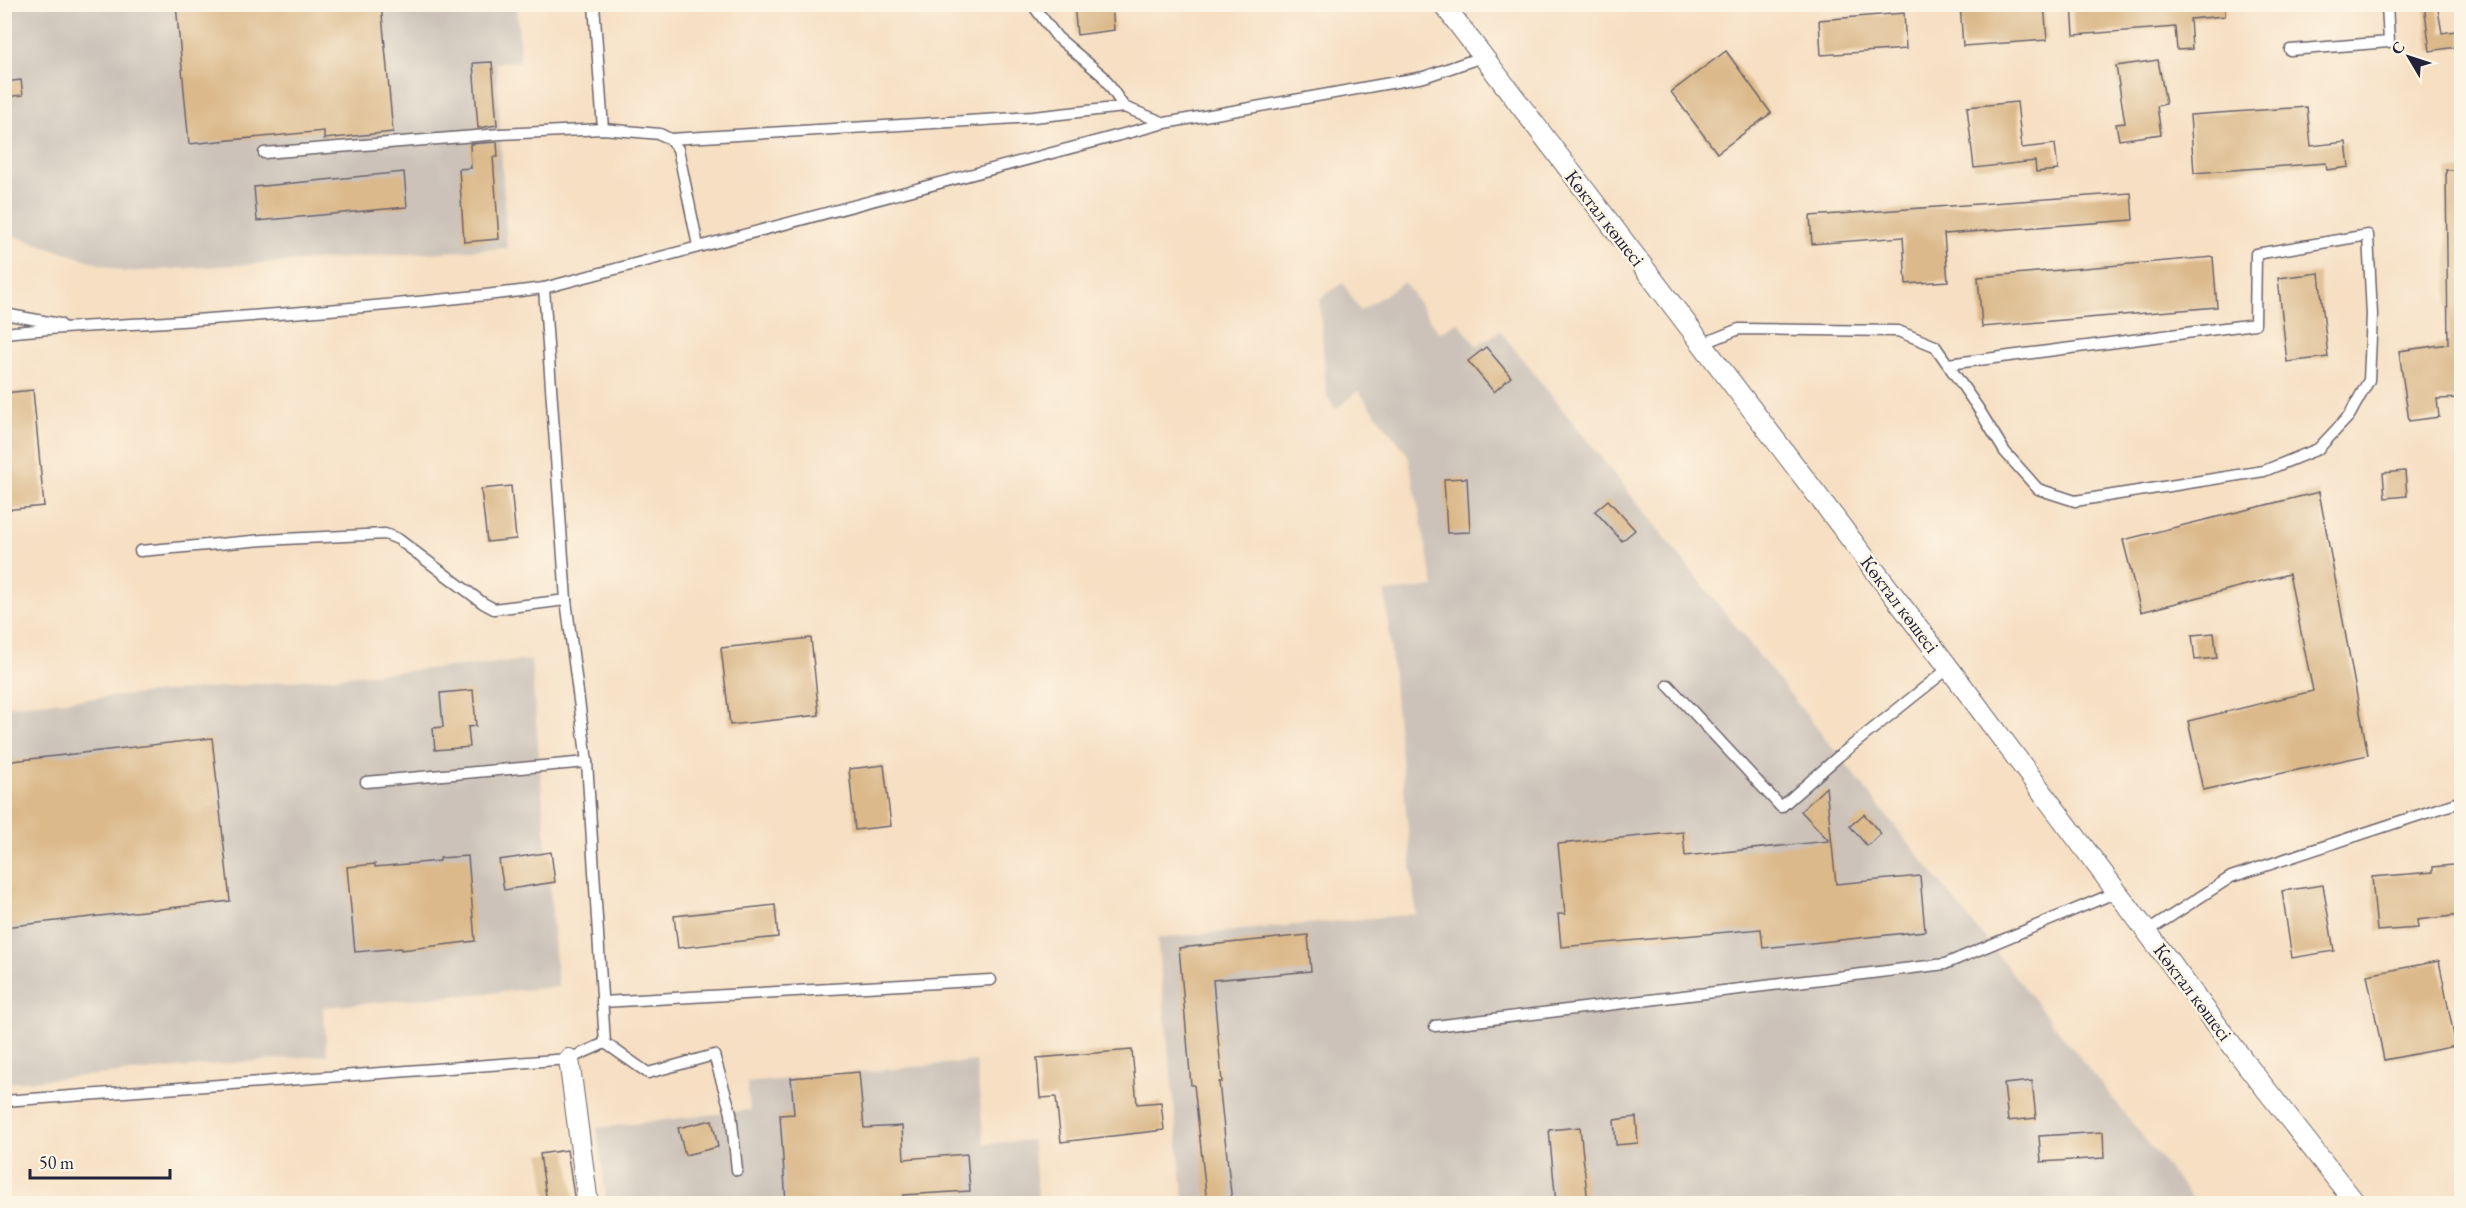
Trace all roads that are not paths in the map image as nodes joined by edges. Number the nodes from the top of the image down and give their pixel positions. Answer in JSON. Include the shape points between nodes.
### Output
{"nodes":[{"id":1,"x":594,"y":4,"type":"edge"},
{"id":2,"x":1032,"y":4,"type":"edge"},
{"id":3,"x":1443,"y":4,"type":"edge"},
{"id":4,"x":2387,"y":4,"type":"edge"},
{"id":5,"x":2290,"y":50,"type":"dead end"},
{"id":6,"x":1482,"y":57,"type":"junction"},
{"id":7,"x":1124,"y":107,"type":"junction"},
{"id":8,"x":1165,"y":123,"type":"junction"},
{"id":9,"x":603,"y":129,"type":"junction"},
{"id":10,"x":670,"y":139,"type":"junction"},
{"id":11,"x":264,"y":153,"type":"dead end"},
{"id":12,"x":698,"y":246,"type":"junction"},
{"id":13,"x":544,"y":288,"type":"junction"},
{"id":14,"x":4,"y":314,"type":"edge"},
{"id":15,"x":72,"y":326,"type":"junction"},
{"id":16,"x":4,"y":333,"type":"edge"},
{"id":17,"x":1702,"y":344,"type":"junction"},
{"id":18,"x":1948,"y":364,"type":"junction"},
{"id":19,"x":140,"y":551,"type":"dead end"},
{"id":20,"x":566,"y":600,"type":"junction"},
{"id":21,"x":1949,"y":668,"type":"junction"},
{"id":22,"x":1668,"y":685,"type":"dead end"},
{"id":23,"x":587,"y":762,"type":"junction"},
{"id":24,"x":366,"y":782,"type":"dead end"},
{"id":25,"x":2461,"y":801,"type":"edge"},
{"id":26,"x":2117,"y":892,"type":"junction"},
{"id":27,"x":2148,"y":931,"type":"junction"},
{"id":28,"x":991,"y":980,"type":"dead end"},
{"id":29,"x":602,"y":1002,"type":"junction"},
{"id":30,"x":1435,"y":1026,"type":"dead end"},
{"id":31,"x":605,"y":1042,"type":"junction"},
{"id":32,"x":569,"y":1059,"type":"junction"},
{"id":33,"x":4,"y":1101,"type":"edge"},
{"id":34,"x":737,"y":1170,"type":"dead end"},
{"id":35,"x":588,"y":1203,"type":"edge"},
{"id":36,"x":2356,"y":1203,"type":"edge"}],
"edges":[{"from":1,"to":9,"type":"lane"},
{"from":2,"to":7,"type":"lane","via":[[1058,37],[1103,76]]},
{"from":3,"to":6,"type":"street","name":"Көктал көшесі"},
{"from":4,"to":5,"type":"lane","via":[[2389,42]]},
{"from":6,"to":8,"type":"lane","via":[[1424,77]]},
{"from":6,"to":17,"type":"street","name":"Көктал көшесі"},
{"from":7,"to":8,"type":"lane"},
{"from":7,"to":10,"type":"lane","via":[[1033,117]]},
{"from":8,"to":12,"type":"lane"},
{"from":9,"to":10,"type":"lane","via":[[660,134]]},
{"from":9,"to":11,"type":"lane"},
{"from":10,"to":12,"type":"lane","via":[[678,149]]},
{"from":12,"to":13,"type":"lane"},
{"from":13,"to":15,"type":"lane","via":[[426,303]]},
{"from":13,"to":20,"type":"lane"},
{"from":14,"to":15,"type":"lane"},
{"from":15,"to":16,"type":"lane"},
{"from":17,"to":18,"type":"lane","via":[[1739,329],[1898,331],[1935,346]]},
{"from":17,"to":21,"type":"street","name":"Көктал көшесі"},
{"from":18,"to":18,"type":"lane","via":[[2005,452],[2038,489],[2075,501],[2265,471],[2318,449],[2349,416],[2369,380],[2372,315],[2368,235],[2256,254],[2255,324]]},
{"from":19,"to":20,"type":"lane","via":[[385,534],[398,539],[494,609]]},
{"from":20,"to":23,"type":"lane"},
{"from":21,"to":22,"type":"lane","via":[[1780,807]]},
{"from":21,"to":26,"type":"street","name":"Көктал көшесі"},
{"from":23,"to":24,"type":"lane"},
{"from":23,"to":29,"type":"lane"},
{"from":25,"to":27,"type":"lane","via":[[2231,877]]},
{"from":26,"to":27,"type":"street","name":"Көктал көшесі"},
{"from":26,"to":30,"type":"lane","via":[[1946,964]]},
{"from":27,"to":36,"type":"street","name":"Көктал көшесі"},
{"from":28,"to":29,"type":"lane"},
{"from":29,"to":31,"type":"lane"},
{"from":31,"to":32,"type":"lane"},
{"from":31,"to":34,"type":"lane","via":[[648,1073],[714,1055],[730,1113]]},
{"from":32,"to":33,"type":"lane"},
{"from":32,"to":35,"type":"street"}]}
